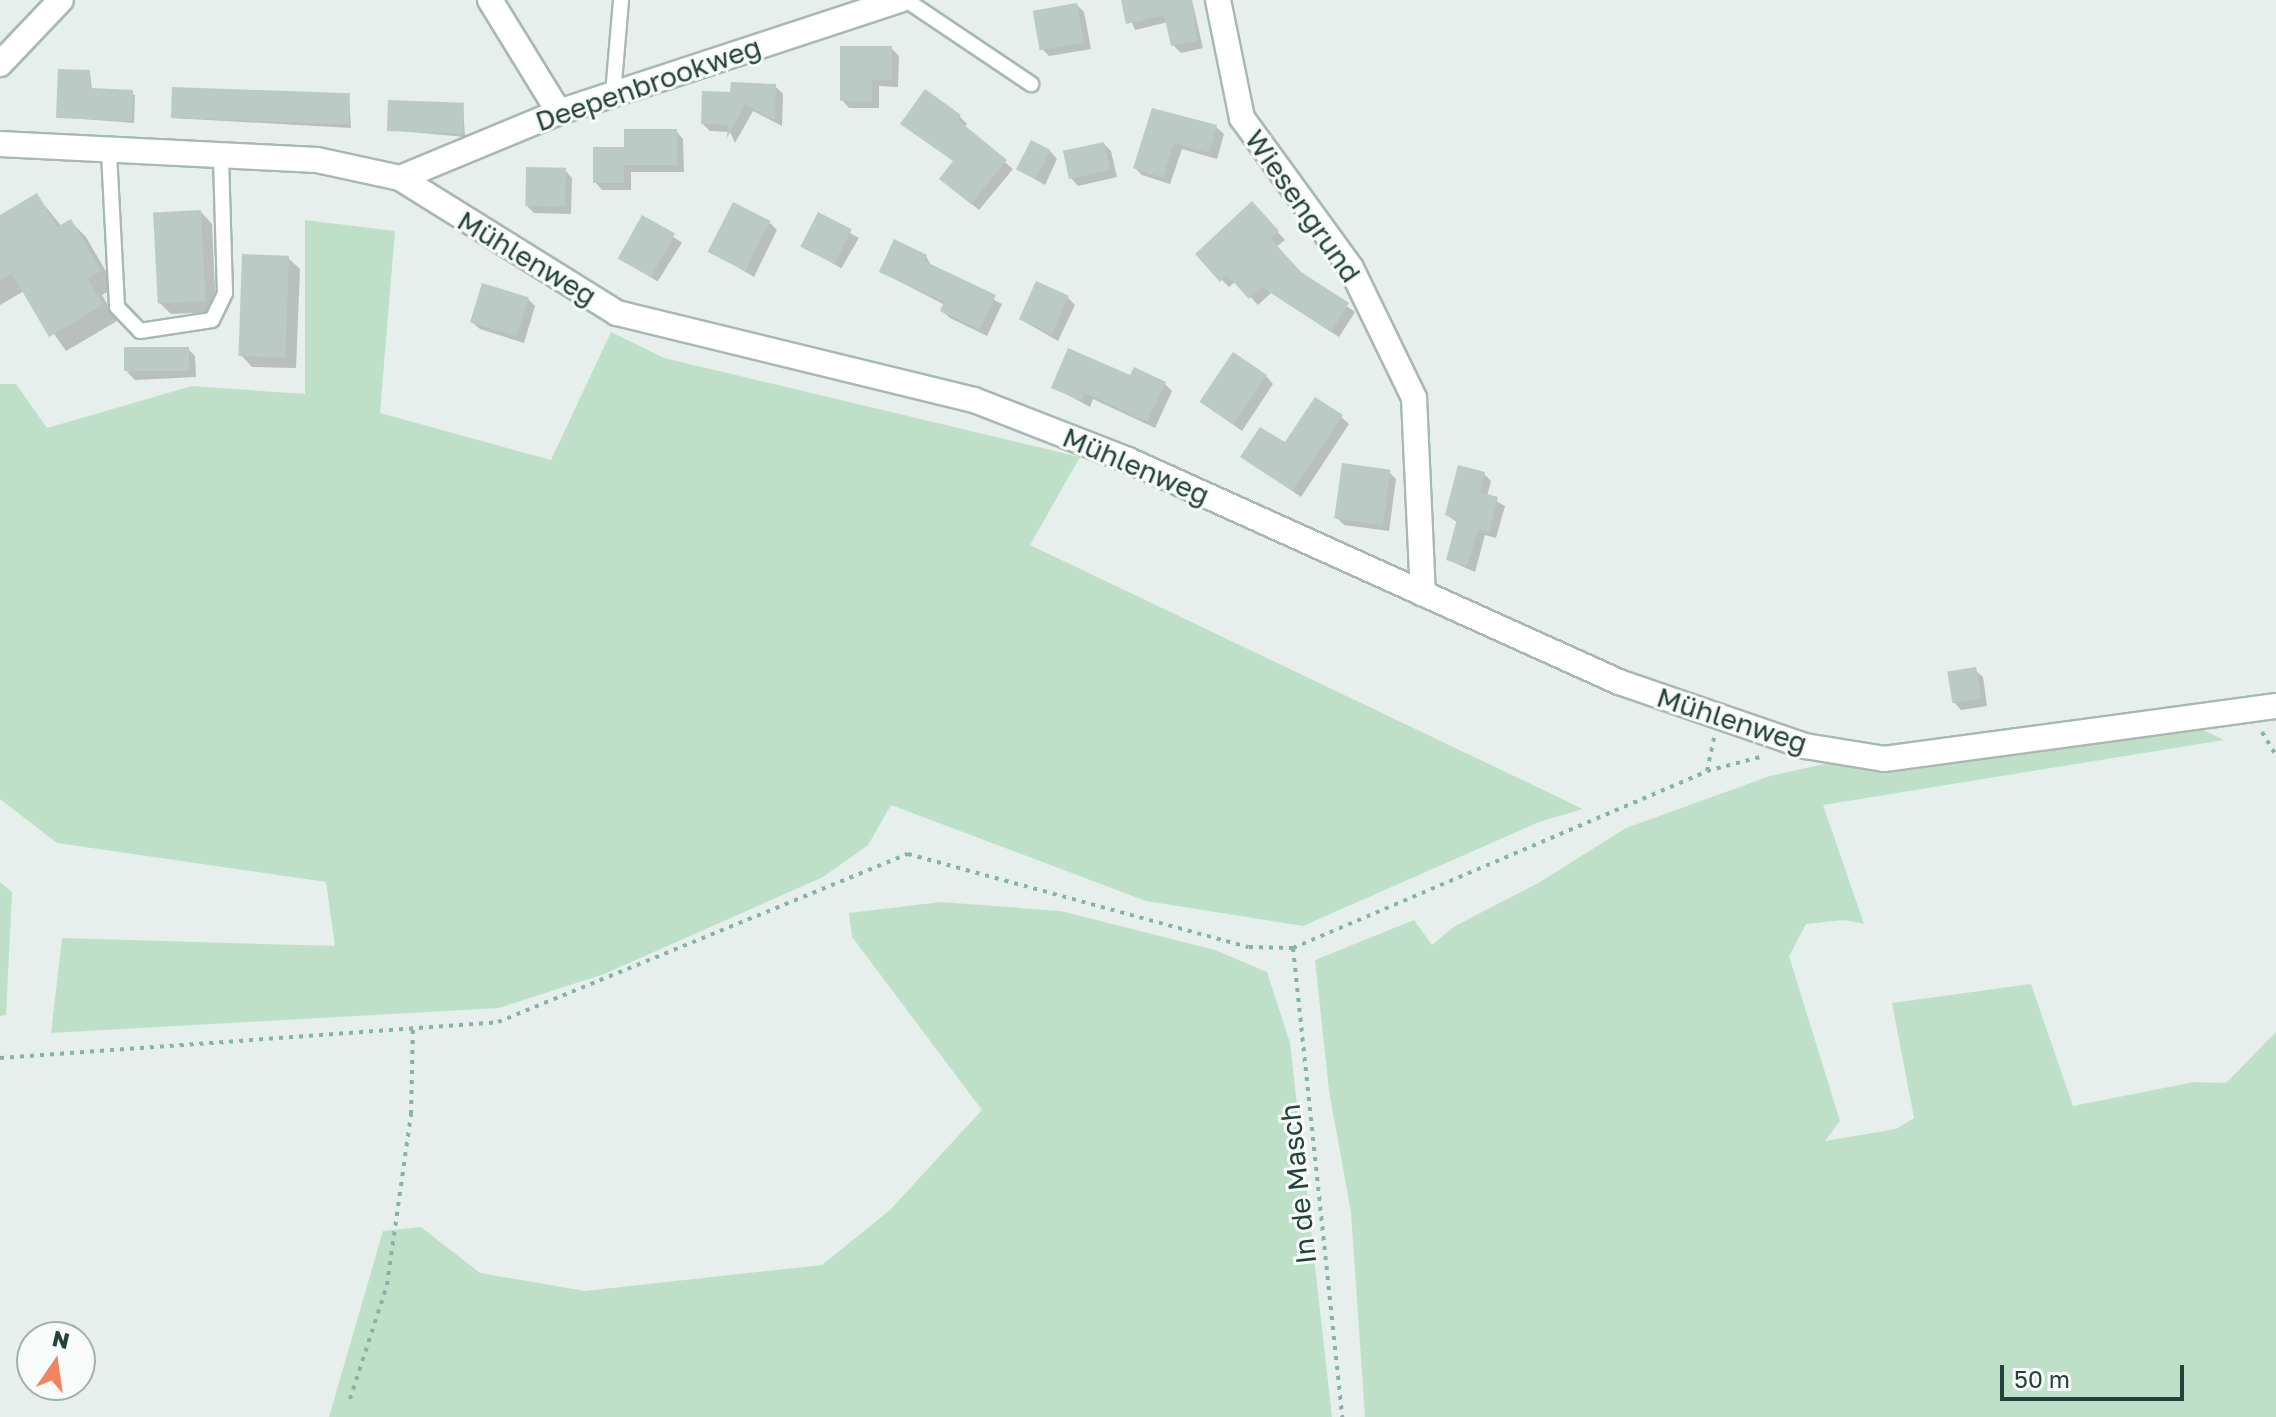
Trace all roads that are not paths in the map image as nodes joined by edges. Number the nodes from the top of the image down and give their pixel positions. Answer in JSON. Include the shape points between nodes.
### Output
{"nodes":[{"id":1,"x":61,"y":0,"type":"edge"},
{"id":2,"x":490,"y":0,"type":"edge"},
{"id":3,"x":621,"y":0,"type":"edge"},
{"id":4,"x":903,"y":0,"type":"edge"},
{"id":5,"x":1218,"y":0,"type":"edge"},
{"id":6,"x":0,"y":64,"type":"edge"},
{"id":7,"x":1031,"y":84,"type":"dead end"},
{"id":8,"x":613,"y":94,"type":"junction"},
{"id":9,"x":559,"y":112,"type":"junction"},
{"id":10,"x":0,"y":144,"type":"edge"},
{"id":11,"x":109,"y":153,"type":"junction"},
{"id":12,"x":221,"y":158,"type":"junction"},
{"id":13,"x":400,"y":178,"type":"junction"},
{"id":14,"x":1423,"y":594,"type":"junction"},
{"id":15,"x":2276,"y":706,"type":"edge"}],
"edges":[{"from":1,"to":6,"type":"street"},
{"from":2,"to":9,"type":"street"},
{"from":3,"to":8,"type":"lane"},
{"from":4,"to":7,"type":"lane"},
{"from":4,"to":8,"type":"street","name":"Deepenbrookweg"},
{"from":5,"to":14,"type":"street","name":"Wiesengrund","via":[[1242,118],[1351,268],[1414,398]]},
{"from":8,"to":9,"type":"street","name":"Deepenbrookweg"},
{"from":9,"to":13,"type":"street","name":"Deepenbrookweg"},
{"from":10,"to":11,"type":"street","name":"Mühlenweg"},
{"from":11,"to":12,"type":"street","name":"Mühlenweg"},
{"from":11,"to":12,"type":"lane","via":[[117,307],[140,331],[212,320],[225,293]]},
{"from":12,"to":13,"type":"street","name":"Mühlenweg","via":[[317,160]]},
{"from":13,"to":14,"type":"street","name":"Mühlenweg","via":[[617,313],[974,400],[1128,460]]},
{"from":14,"to":15,"type":"street","name":"Mühlenweg","via":[[1619,682],[1805,746],[1884,759]]}]}
